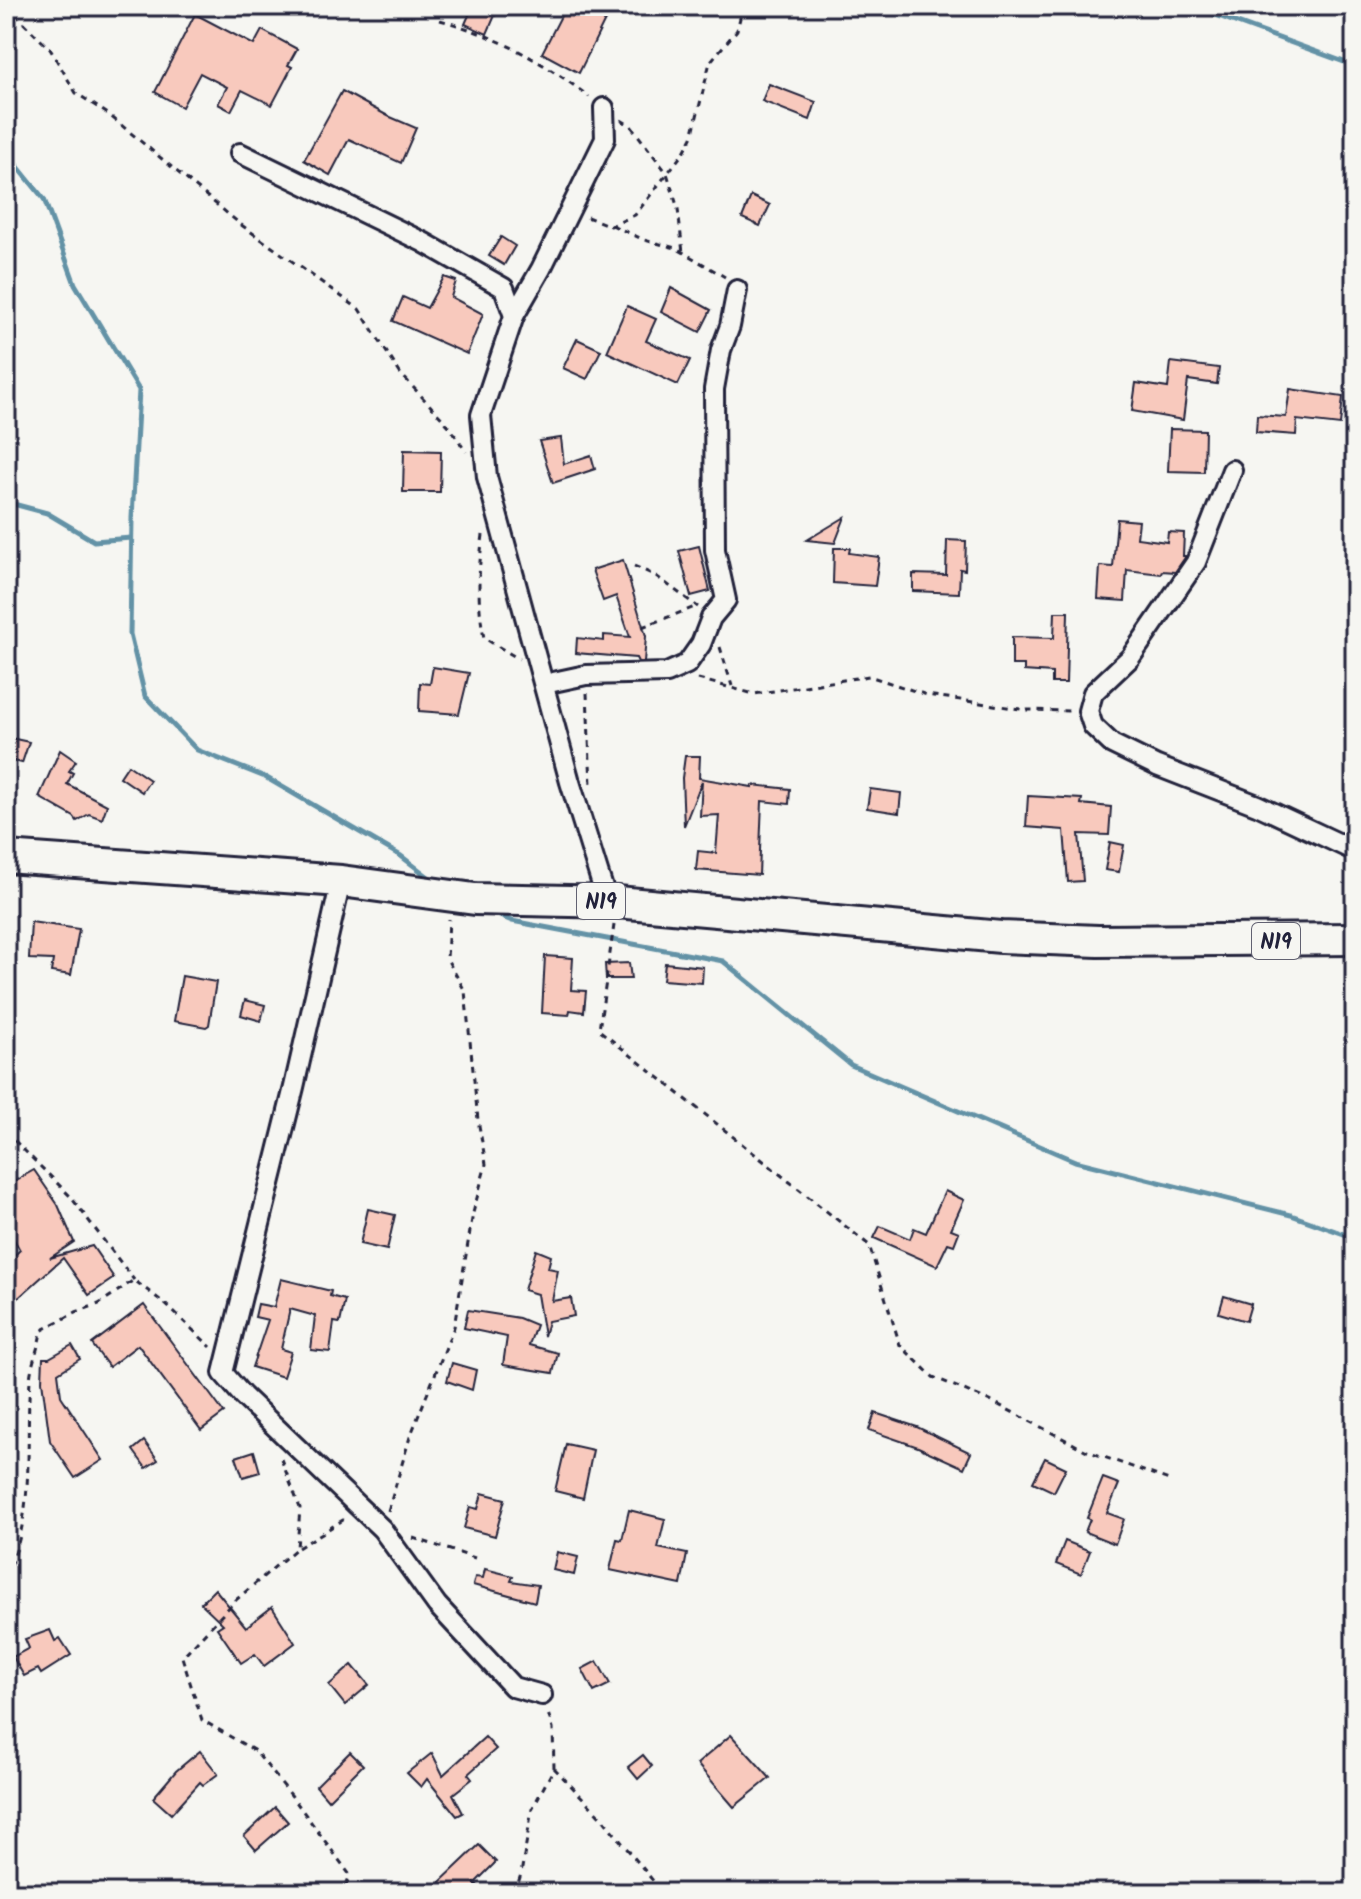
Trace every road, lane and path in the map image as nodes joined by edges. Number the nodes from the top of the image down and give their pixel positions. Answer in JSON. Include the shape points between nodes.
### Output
{"nodes":[{"id":1,"x":6,"y":6,"type":"edge"},
{"id":2,"x":743,"y":6,"type":"edge"},
{"id":3,"x":604,"y":108,"type":"dead end"},
{"id":4,"x":240,"y":153,"type":"dead end"},
{"id":5,"x":612,"y":225,"type":"junction"},
{"id":6,"x":563,"y":227,"type":"junction"},
{"id":7,"x":737,"y":290,"type":"joint"},
{"id":8,"x":514,"y":316,"type":"junction"},
{"id":9,"x":471,"y":459,"type":"dead end"},
{"id":10,"x":1232,"y":470,"type":"dead end"},
{"id":11,"x":484,"y":527,"type":"dead end"},
{"id":12,"x":697,"y":606,"type":"dead end"},
{"id":13,"x":642,"y":627,"type":"dead end"},
{"id":14,"x":538,"y":664,"type":"junction"},
{"id":15,"x":667,"y":673,"type":"junction"},
{"id":16,"x":586,"y":675,"type":"junction"},
{"id":17,"x":544,"y":684,"type":"junction"},
{"id":18,"x":1088,"y":711,"type":"junction"},
{"id":19,"x":591,"y":792,"type":"dead end"},
{"id":20,"x":1355,"y":851,"type":"edge"},
{"id":21,"x":6,"y":857,"type":"edge"},
{"id":22,"x":341,"y":881,"type":"junction"},
{"id":23,"x":450,"y":896,"type":"junction"},
{"id":24,"x":612,"y":902,"type":"junction"},
{"id":25,"x":1355,"y":939,"type":"edge"},
{"id":26,"x":6,"y":1132,"type":"edge"},
{"id":27,"x":134,"y":1280,"type":"junction"},
{"id":28,"x":223,"y":1373,"type":"junction"},
{"id":29,"x":281,"y":1459,"type":"dead end"},
{"id":30,"x":1169,"y":1480,"type":"dead end"},
{"id":31,"x":382,"y":1529,"type":"junction"},
{"id":32,"x":297,"y":1548,"type":"junction"},
{"id":33,"x":475,"y":1558,"type":"dead end"},
{"id":34,"x":6,"y":1577,"type":"edge"},
{"id":35,"x":542,"y":1695,"type":"joint"},
{"id":36,"x":554,"y":1768,"type":"junction"},
{"id":37,"x":343,"y":1893,"type":"edge"},
{"id":38,"x":515,"y":1893,"type":"edge"},
{"id":39,"x":663,"y":1893,"type":"edge"}],
"edges":[{"from":1,"to":9,"type":"path","via":[[50,49],[76,93],[240,224],[359,309],[400,373],[449,426]]},
{"from":2,"to":5,"type":"path","via":[[737,30],[710,62],[684,152],[635,215]]},
{"from":3,"to":6,"type":"street","via":[[605,139]]},
{"from":4,"to":8,"type":"street","via":[[423,242],[504,288]]},
{"from":5,"to":6,"type":"path","via":[[589,217]]},
{"from":5,"to":7,"type":"path","via":[[676,248]]},
{"from":6,"to":8,"type":"street"},
{"from":7,"to":15,"type":"street","via":[[714,389],[715,550],[726,600],[687,664]]},
{"from":8,"to":14,"type":"street","via":[[481,415],[487,477]]},
{"from":10,"to":18,"type":"street","via":[[1196,562],[1130,658],[1093,693]]},
{"from":11,"to":14,"type":"path","via":[[478,568],[484,638]]},
{"from":12,"to":13,"type":"path"},
{"from":14,"to":17,"type":"street"},
{"from":15,"to":16,"type":"street"},
{"from":15,"to":18,"type":"path","via":[[754,694],[869,676],[927,695],[1027,710]]},
{"from":16,"to":17,"type":"street"},
{"from":16,"to":19,"type":"path"},
{"from":17,"to":24,"type":"street","via":[[570,782]]},
{"from":18,"to":20,"type":"street","via":[[1093,726],[1112,744]]},
{"from":21,"to":22,"type":"main road","number":"N19"},
{"from":22,"to":23,"type":"main road","number":"N19"},
{"from":22,"to":28,"type":"street"},
{"from":23,"to":24,"type":"main road","number":"N19"},
{"from":23,"to":31,"type":"path","via":[[447,959],[465,991],[486,1164],[454,1327],[410,1437]]},
{"from":24,"to":25,"type":"main road","number":"N19","via":[[1001,937]]},
{"from":24,"to":30,"type":"path","via":[[599,1030],[869,1245],[900,1345],[933,1377],[1087,1451]]},
{"from":26,"to":27,"type":"path","via":[[70,1196]]},
{"from":27,"to":28,"type":"path","via":[[211,1345]]},
{"from":27,"to":34,"type":"path","via":[[99,1304],[41,1331],[30,1376],[25,1524]]},
{"from":28,"to":31,"type":"street"},
{"from":29,"to":32,"type":"path","via":[[300,1508]]},
{"from":31,"to":32,"type":"path","via":[[343,1520]]},
{"from":31,"to":33,"type":"path"},
{"from":31,"to":35,"type":"street","via":[[437,1605],[513,1687]]},
{"from":32,"to":37,"type":"path","via":[[237,1599],[182,1657],[202,1720],[255,1751],[282,1784],[350,1875]]},
{"from":35,"to":36,"type":"path","via":[[553,1729]]},
{"from":36,"to":38,"type":"path","via":[[532,1809]]},
{"from":36,"to":39,"type":"path"}]}
